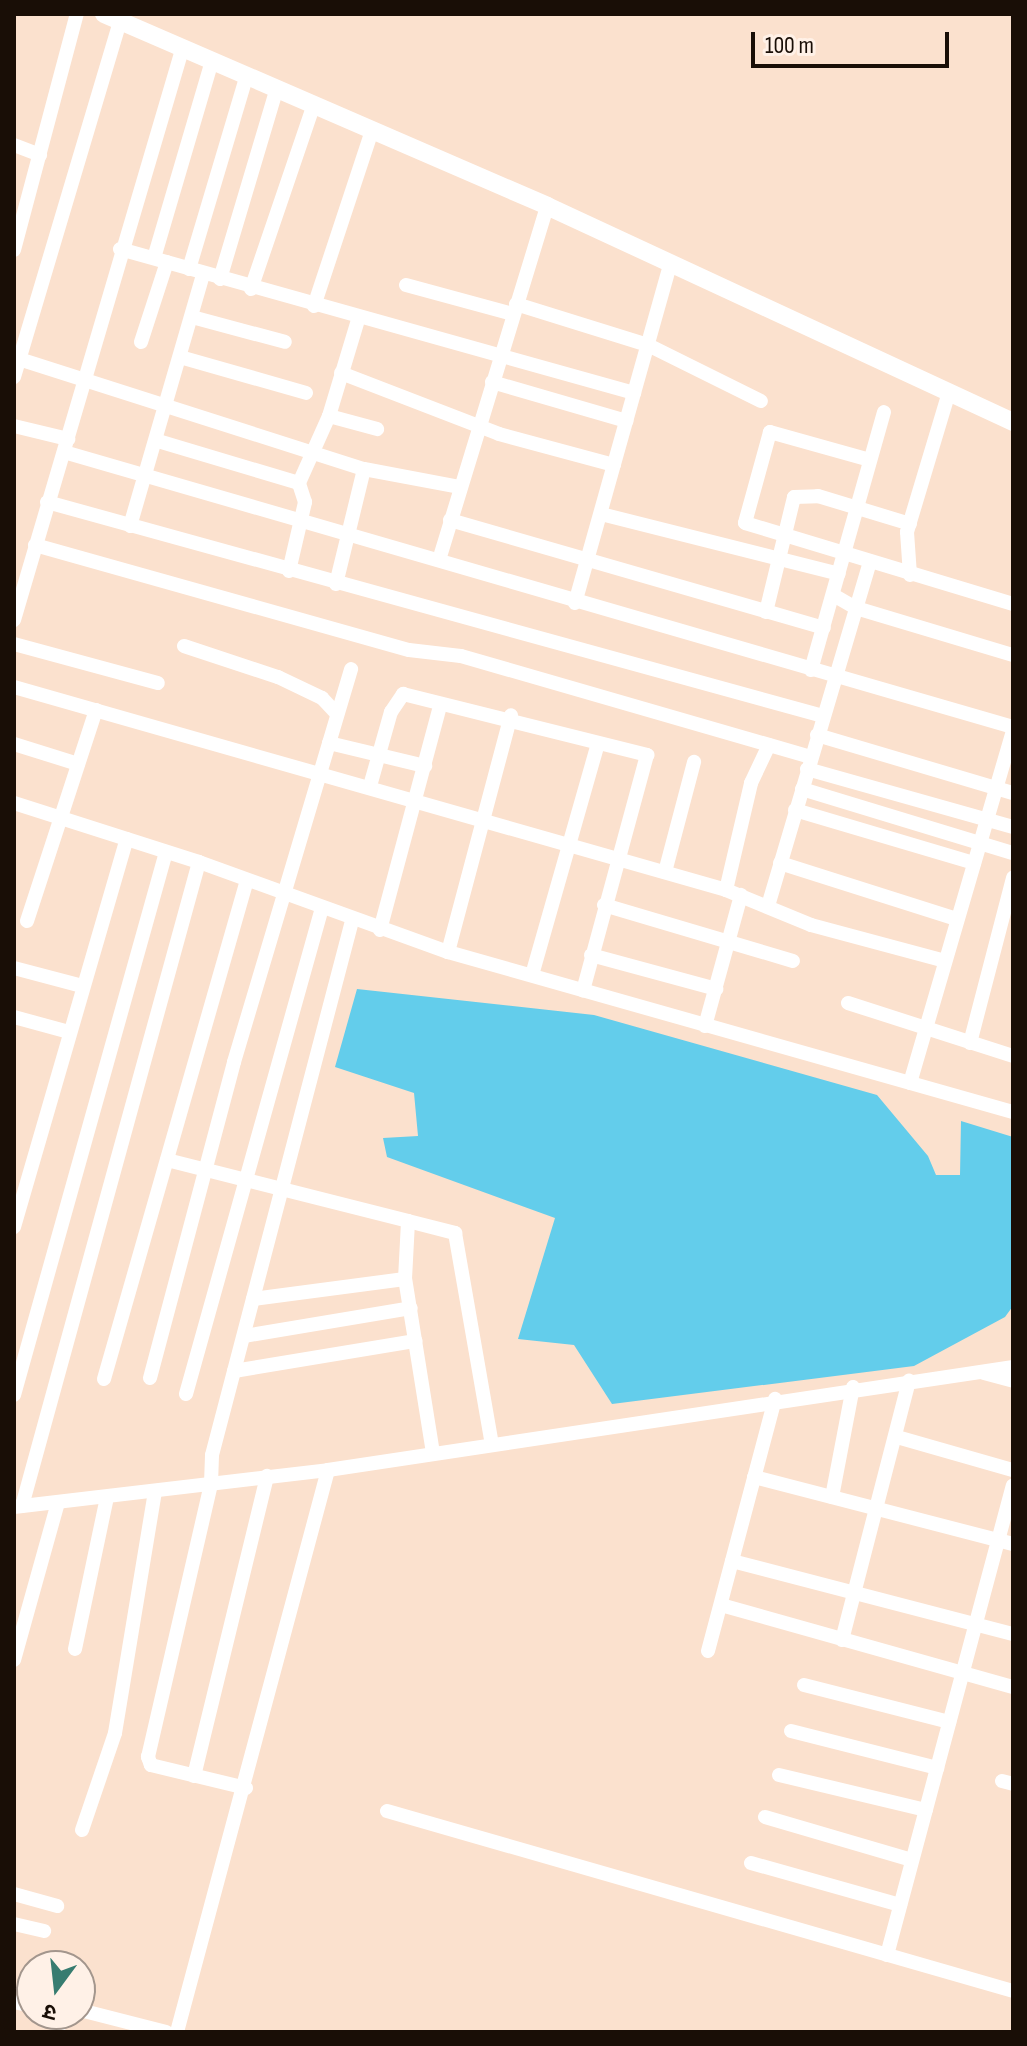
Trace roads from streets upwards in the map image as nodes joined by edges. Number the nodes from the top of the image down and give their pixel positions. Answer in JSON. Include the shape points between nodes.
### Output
{"nodes":[{"id":1,"x":77,"y":14,"type":"edge"},
{"id":2,"x":112,"y":18,"type":"edge"},
{"id":3,"x":182,"y":50,"type":"junction"},
{"id":4,"x":212,"y":61,"type":"junction"},
{"id":5,"x":247,"y":75,"type":"junction"},
{"id":6,"x":277,"y":88,"type":"junction"},
{"id":7,"x":314,"y":104,"type":"junction"},
{"id":8,"x":372,"y":131,"type":"junction"},
{"id":9,"x":14,"y":145,"type":"edge"},
{"id":10,"x":40,"y":155,"type":"junction"},
{"id":11,"x":20,"y":199,"type":"edge"},
{"id":12,"x":547,"y":206,"type":"junction"},
{"id":13,"x":120,"y":249,"type":"junction"},
{"id":14,"x":14,"y":250,"type":"edge"},
{"id":15,"x":160,"y":260,"type":"junction"},
{"id":16,"x":670,"y":265,"type":"junction"},
{"id":17,"x":189,"y":269,"type":"junction"},
{"id":18,"x":203,"y":275,"type":"junction"},
{"id":19,"x":220,"y":279,"type":"junction"},
{"id":20,"x":406,"y":285,"type":"dead end"},
{"id":21,"x":251,"y":289,"type":"junction"},
{"id":22,"x":314,"y":306,"type":"junction"},
{"id":23,"x":515,"y":309,"type":"junction"},
{"id":24,"x":192,"y":317,"type":"junction"},
{"id":25,"x":358,"y":320,"type":"junction"},
{"id":26,"x":141,"y":342,"type":"dead end"},
{"id":27,"x":285,"y":342,"type":"dead end"},
{"id":28,"x":648,"y":345,"type":"junction"},
{"id":29,"x":18,"y":353,"type":"edge"},
{"id":30,"x":180,"y":357,"type":"junction"},
{"id":31,"x":500,"y":358,"type":"junction"},
{"id":32,"x":341,"y":373,"type":"junction"},
{"id":33,"x":14,"y":377,"type":"edge"},
{"id":34,"x":84,"y":380,"type":"junction"},
{"id":35,"x":492,"y":382,"type":"junction"},
{"id":36,"x":949,"y":392,"type":"junction"},
{"id":37,"x":306,"y":393,"type":"dead end"},
{"id":38,"x":634,"y":393,"type":"junction"},
{"id":39,"x":761,"y":401,"type":"dead end"},
{"id":40,"x":165,"y":406,"type":"junction"},
{"id":41,"x":884,"y":412,"type":"dead end"},
{"id":42,"x":329,"y":416,"type":"junction"},
{"id":43,"x":626,"y":421,"type":"junction"},
{"id":44,"x":1013,"y":422,"type":"edge"},
{"id":45,"x":14,"y":426,"type":"edge"},
{"id":46,"x":479,"y":426,"type":"junction"},
{"id":47,"x":377,"y":429,"type":"dead end"},
{"id":48,"x":158,"y":441,"type":"junction"},
{"id":49,"x":66,"y":445,"type":"junction"},
{"id":50,"x":310,"y":447,"type":"junction"},
{"id":51,"x":870,"y":460,"type":"junction"},
{"id":52,"x":614,"y":465,"type":"junction"},
{"id":53,"x":364,"y":469,"type":"junction"},
{"id":54,"x":146,"y":475,"type":"junction"},
{"id":55,"x":299,"y":483,"type":"junction"},
{"id":56,"x":460,"y":487,"type":"junction"},
{"id":57,"x":47,"y":502,"type":"junction"},
{"id":58,"x":856,"y":509,"type":"junction"},
{"id":59,"x":601,"y":514,"type":"junction"},
{"id":60,"x":301,"y":520,"type":"junction"},
{"id":61,"x":450,"y":520,"type":"junction"},
{"id":62,"x":910,"y":524,"type":"junction"},
{"id":63,"x":130,"y":526,"type":"junction"},
{"id":64,"x":349,"y":534,"type":"junction"},
{"id":65,"x":783,"y":537,"type":"junction"},
{"id":66,"x":35,"y":545,"type":"junction"},
{"id":67,"x":843,"y":556,"type":"junction"},
{"id":68,"x":439,"y":560,"type":"junction"},
{"id":69,"x":586,"y":561,"type":"junction"},
{"id":70,"x":776,"y":561,"type":"junction"},
{"id":71,"x":869,"y":564,"type":"junction"},
{"id":72,"x":289,"y":571,"type":"junction"},
{"id":73,"x":839,"y":574,"type":"junction"},
{"id":74,"x":910,"y":575,"type":"junction"},
{"id":75,"x":336,"y":584,"type":"junction"},
{"id":76,"x":835,"y":596,"type":"junction"},
{"id":77,"x":575,"y":603,"type":"junction"},
{"id":78,"x":1013,"y":604,"type":"edge"},
{"id":79,"x":856,"y":608,"type":"junction"},
{"id":80,"x":766,"y":612,"type":"junction"},
{"id":81,"x":14,"y":620,"type":"edge"},
{"id":82,"x":824,"y":628,"type":"junction"},
{"id":83,"x":14,"y":644,"type":"edge"},
{"id":84,"x":184,"y":646,"type":"dead end"},
{"id":85,"x":1013,"y":655,"type":"edge"},
{"id":86,"x":351,"y":669,"type":"dead end"},
{"id":87,"x":811,"y":670,"type":"junction"},
{"id":88,"x":834,"y":676,"type":"junction"},
{"id":89,"x":158,"y":683,"type":"dead end"},
{"id":90,"x":14,"y":687,"type":"edge"},
{"id":91,"x":96,"y":710,"type":"junction"},
{"id":92,"x":439,"y":710,"type":"dead end"},
{"id":93,"x":337,"y":714,"type":"junction"},
{"id":94,"x":823,"y":716,"type":"junction"},
{"id":95,"x":510,"y":720,"type":"junction"},
{"id":96,"x":1013,"y":729,"type":"edge"},
{"id":97,"x":817,"y":735,"type":"junction"},
{"id":98,"x":329,"y":743,"type":"junction"},
{"id":99,"x":598,"y":743,"type":"junction"},
{"id":100,"x":14,"y":744,"type":"edge"},
{"id":101,"x":769,"y":745,"type":"junction"},
{"id":102,"x":1010,"y":753,"type":"edge"},
{"id":103,"x":378,"y":755,"type":"junction"},
{"id":104,"x":694,"y":762,"type":"dead end"},
{"id":105,"x":809,"y":763,"type":"junction"},
{"id":106,"x":78,"y":764,"type":"junction"},
{"id":107,"x":425,"y":766,"type":"junction"},
{"id":108,"x":320,"y":772,"type":"junction"},
{"id":109,"x":370,"y":786,"type":"junction"},
{"id":110,"x":996,"y":788,"type":"junction"},
{"id":111,"x":802,"y":789,"type":"junction"},
{"id":112,"x":1013,"y":793,"type":"edge"},
{"id":113,"x":417,"y":800,"type":"junction"},
{"id":114,"x":14,"y":803,"type":"edge"},
{"id":115,"x":795,"y":810,"type":"junction"},
{"id":116,"x":60,"y":819,"type":"junction"},
{"id":117,"x":987,"y":819,"type":"junction"},
{"id":118,"x":484,"y":820,"type":"junction"},
{"id":119,"x":1013,"y":827,"type":"edge"},
{"id":120,"x":127,"y":839,"type":"junction"},
{"id":121,"x":980,"y":843,"type":"junction"},
{"id":122,"x":569,"y":845,"type":"junction"},
{"id":123,"x":166,"y":852,"type":"junction"},
{"id":124,"x":1013,"y":853,"type":"edge"},
{"id":125,"x":616,"y":859,"type":"junction"},
{"id":126,"x":199,"y":862,"type":"junction"},
{"id":127,"x":780,"y":863,"type":"junction"},
{"id":128,"x":974,"y":863,"type":"junction"},
{"id":129,"x":665,"y":872,"type":"junction"},
{"id":130,"x":1013,"y":878,"type":"edge"},
{"id":131,"x":247,"y":880,"type":"junction"},
{"id":132,"x":286,"y":892,"type":"junction"},
{"id":133,"x":734,"y":892,"type":"junction"},
{"id":134,"x":604,"y":905,"type":"junction"},
{"id":135,"x":768,"y":906,"type":"junction"},
{"id":136,"x":322,"y":908,"type":"junction"},
{"id":137,"x":957,"y":919,"type":"junction"},
{"id":138,"x":27,"y":921,"type":"dead end"},
{"id":139,"x":352,"y":921,"type":"junction"},
{"id":140,"x":380,"y":930,"type":"junction"},
{"id":141,"x":726,"y":945,"type":"junction"},
{"id":142,"x":448,"y":952,"type":"junction"},
{"id":143,"x":591,"y":955,"type":"junction"},
{"id":144,"x":793,"y":961,"type":"dead end"},
{"id":145,"x":945,"y":961,"type":"junction"},
{"id":146,"x":14,"y":968,"type":"edge"},
{"id":147,"x":532,"y":975,"type":"junction"},
{"id":148,"x":82,"y":986,"type":"junction"},
{"id":149,"x":716,"y":989,"type":"junction"},
{"id":150,"x":583,"y":990,"type":"junction"},
{"id":151,"x":848,"y":1003,"type":"dead end"},
{"id":152,"x":14,"y":1017,"type":"edge"},
{"id":153,"x":926,"y":1023,"type":"junction"},
{"id":154,"x":705,"y":1026,"type":"junction"},
{"id":155,"x":69,"y":1032,"type":"junction"},
{"id":156,"x":970,"y":1043,"type":"junction"},
{"id":157,"x":1013,"y":1056,"type":"edge"},
{"id":158,"x":910,"y":1083,"type":"junction"},
{"id":159,"x":1013,"y":1112,"type":"edge"},
{"id":160,"x":167,"y":1160,"type":"junction"},
{"id":161,"x":205,"y":1171,"type":"junction"},
{"id":162,"x":247,"y":1183,"type":"junction"},
{"id":163,"x":282,"y":1192,"type":"junction"},
{"id":164,"x":408,"y":1221,"type":"junction"},
{"id":165,"x":14,"y":1227,"type":"edge"},
{"id":166,"x":405,"y":1279,"type":"junction"},
{"id":167,"x":253,"y":1299,"type":"junction"},
{"id":168,"x":411,"y":1308,"type":"junction"},
{"id":169,"x":244,"y":1336,"type":"junction"},
{"id":170,"x":416,"y":1341,"type":"junction"},
{"id":171,"x":1013,"y":1367,"type":"edge"},
{"id":172,"x":234,"y":1371,"type":"junction"},
{"id":173,"x":976,"y":1371,"type":"junction"},
{"id":174,"x":150,"y":1378,"type":"dead end"},
{"id":175,"x":104,"y":1379,"type":"dead end"},
{"id":176,"x":909,"y":1381,"type":"junction"},
{"id":177,"x":1013,"y":1381,"type":"edge"},
{"id":178,"x":853,"y":1387,"type":"junction"},
{"id":179,"x":186,"y":1394,"type":"dead end"},
{"id":180,"x":14,"y":1395,"type":"edge"},
{"id":181,"x":775,"y":1399,"type":"junction"},
{"id":182,"x":897,"y":1437,"type":"junction"},
{"id":183,"x":492,"y":1444,"type":"junction"},
{"id":184,"x":433,"y":1453,"type":"junction"},
{"id":185,"x":328,"y":1470,"type":"junction"},
{"id":186,"x":1013,"y":1470,"type":"edge"},
{"id":187,"x":267,"y":1476,"type":"junction"},
{"id":188,"x":754,"y":1477,"type":"junction"},
{"id":189,"x":211,"y":1484,"type":"junction"},
{"id":190,"x":1013,"y":1486,"type":"edge"},
{"id":191,"x":155,"y":1492,"type":"junction"},
{"id":192,"x":107,"y":1497,"type":"junction"},
{"id":193,"x":832,"y":1497,"type":"junction"},
{"id":194,"x":58,"y":1502,"type":"junction"},
{"id":195,"x":18,"y":1507,"type":"edge"},
{"id":196,"x":880,"y":1509,"type":"junction"},
{"id":197,"x":1006,"y":1542,"type":"edge"},
{"id":198,"x":732,"y":1561,"type":"junction"},
{"id":199,"x":854,"y":1593,"type":"junction"},
{"id":200,"x":721,"y":1605,"type":"junction"},
{"id":201,"x":976,"y":1622,"type":"junction"},
{"id":202,"x":1013,"y":1634,"type":"edge"},
{"id":203,"x":842,"y":1640,"type":"junction"},
{"id":204,"x":75,"y":1649,"type":"dead end"},
{"id":205,"x":708,"y":1651,"type":"dead end"},
{"id":206,"x":14,"y":1660,"type":"edge"},
{"id":207,"x":962,"y":1674,"type":"junction"},
{"id":208,"x":804,"y":1685,"type":"dead end"},
{"id":209,"x":1013,"y":1687,"type":"edge"},
{"id":210,"x":949,"y":1722,"type":"junction"},
{"id":211,"x":791,"y":1731,"type":"dead end"},
{"id":212,"x":937,"y":1768,"type":"junction"},
{"id":213,"x":779,"y":1775,"type":"dead end"},
{"id":214,"x":194,"y":1776,"type":"junction"},
{"id":215,"x":246,"y":1788,"type":"junction"},
{"id":216,"x":926,"y":1810,"type":"junction"},
{"id":217,"x":387,"y":1811,"type":"dead end"},
{"id":218,"x":765,"y":1817,"type":"dead end"},
{"id":219,"x":82,"y":1830,"type":"dead end"},
{"id":220,"x":912,"y":1860,"type":"junction"},
{"id":221,"x":751,"y":1863,"type":"dead end"},
{"id":222,"x":14,"y":1894,"type":"edge"},
{"id":223,"x":900,"y":1905,"type":"junction"},
{"id":224,"x":57,"y":1906,"type":"dead end"},
{"id":225,"x":14,"y":1924,"type":"edge"},
{"id":226,"x":44,"y":1931,"type":"dead end"},
{"id":227,"x":887,"y":1955,"type":"junction"},
{"id":228,"x":1013,"y":1991,"type":"edge"},
{"id":229,"x":96,"y":2014,"type":"edge"},
{"id":230,"x":166,"y":2032,"type":"edge"},
{"id":231,"x":177,"y":2032,"type":"edge"}],
"edges":[{"from":1,"to":10,"type":"street"},
{"from":2,"to":3,"type":"street"},
{"from":2,"to":29,"type":"street"},
{"from":3,"to":4,"type":"street"},
{"from":3,"to":13,"type":"street"},
{"from":4,"to":5,"type":"street"},
{"from":4,"to":15,"type":"street"},
{"from":5,"to":6,"type":"street"},
{"from":5,"to":17,"type":"street"},
{"from":6,"to":7,"type":"street"},
{"from":6,"to":19,"type":"street"},
{"from":7,"to":8,"type":"street"},
{"from":7,"to":21,"type":"street"},
{"from":8,"to":12,"type":"street"},
{"from":8,"to":22,"type":"street"},
{"from":9,"to":10,"type":"street"},
{"from":10,"to":11,"type":"street"},
{"from":11,"to":14,"type":"street"},
{"from":12,"to":16,"type":"street"},
{"from":12,"to":23,"type":"street"},
{"from":13,"to":15,"type":"street"},
{"from":13,"to":34,"type":"street"},
{"from":15,"to":17,"type":"street"},
{"from":15,"to":26,"type":"street"},
{"from":16,"to":28,"type":"street"},
{"from":16,"to":36,"type":"street"},
{"from":17,"to":18,"type":"street"},
{"from":18,"to":19,"type":"street"},
{"from":18,"to":24,"type":"street"},
{"from":19,"to":21,"type":"street"},
{"from":20,"to":23,"type":"street"},
{"from":21,"to":22,"type":"street"},
{"from":22,"to":25,"type":"street"},
{"from":23,"to":28,"type":"street"},
{"from":23,"to":31,"type":"street"},
{"from":24,"to":27,"type":"street"},
{"from":24,"to":30,"type":"street"},
{"from":25,"to":31,"type":"street"},
{"from":25,"to":32,"type":"street"},
{"from":28,"to":38,"type":"street"},
{"from":28,"to":39,"type":"street"},
{"from":29,"to":33,"type":"street"},
{"from":29,"to":34,"type":"street"},
{"from":30,"to":37,"type":"street"},
{"from":30,"to":40,"type":"street"},
{"from":31,"to":35,"type":"street"},
{"from":31,"to":38,"type":"street"},
{"from":32,"to":42,"type":"street"},
{"from":32,"to":46,"type":"street"},
{"from":34,"to":40,"type":"street"},
{"from":34,"to":49,"type":"street"},
{"from":35,"to":43,"type":"street"},
{"from":35,"to":46,"type":"street"},
{"from":36,"to":44,"type":"street"},
{"from":36,"to":62,"type":"street"},
{"from":38,"to":43,"type":"street"},
{"from":40,"to":48,"type":"street"},
{"from":40,"to":50,"type":"street"},
{"from":41,"to":51,"type":"street"},
{"from":42,"to":47,"type":"street"},
{"from":42,"to":50,"type":"street"},
{"from":43,"to":52,"type":"street"},
{"from":45,"to":49,"type":"street"},
{"from":46,"to":52,"type":"street"},
{"from":46,"to":56,"type":"street"},
{"from":48,"to":54,"type":"street"},
{"from":48,"to":55,"type":"street"},
{"from":49,"to":54,"type":"street"},
{"from":49,"to":57,"type":"street"},
{"from":50,"to":53,"type":"street"},
{"from":50,"to":55,"type":"street"},
{"from":51,"to":58,"type":"street"},
{"from":51,"to":65,"type":"street","via":[[770,432],[744,517],[750,526]]},
{"from":52,"to":59,"type":"street"},
{"from":53,"to":56,"type":"street"},
{"from":53,"to":64,"type":"street"},
{"from":54,"to":60,"type":"street"},
{"from":54,"to":63,"type":"street"},
{"from":55,"to":60,"type":"street"},
{"from":56,"to":61,"type":"street"},
{"from":57,"to":63,"type":"street"},
{"from":57,"to":66,"type":"street"},
{"from":58,"to":62,"type":"street"},
{"from":58,"to":65,"type":"street","via":[[818,496],[794,497]]},
{"from":58,"to":67,"type":"street"},
{"from":59,"to":69,"type":"street"},
{"from":59,"to":70,"type":"street"},
{"from":60,"to":64,"type":"street"},
{"from":60,"to":72,"type":"street"},
{"from":61,"to":68,"type":"street"},
{"from":61,"to":69,"type":"street"},
{"from":62,"to":74,"type":"street"},
{"from":63,"to":72,"type":"street"},
{"from":64,"to":68,"type":"street"},
{"from":64,"to":75,"type":"street"},
{"from":65,"to":67,"type":"street"},
{"from":65,"to":70,"type":"street"},
{"from":66,"to":81,"type":"street"},
{"from":66,"to":101,"type":"street","via":[[409,650],[461,656]]},
{"from":67,"to":71,"type":"street"},
{"from":67,"to":73,"type":"street"},
{"from":68,"to":77,"type":"street"},
{"from":69,"to":77,"type":"street"},
{"from":69,"to":80,"type":"street"},
{"from":70,"to":73,"type":"street"},
{"from":70,"to":80,"type":"street"},
{"from":71,"to":74,"type":"street"},
{"from":71,"to":79,"type":"street"},
{"from":72,"to":75,"type":"street"},
{"from":73,"to":76,"type":"street"},
{"from":74,"to":78,"type":"street"},
{"from":75,"to":94,"type":"street"},
{"from":76,"to":79,"type":"street"},
{"from":76,"to":82,"type":"street"},
{"from":77,"to":87,"type":"street"},
{"from":79,"to":85,"type":"street"},
{"from":79,"to":88,"type":"street"},
{"from":80,"to":82,"type":"street"},
{"from":82,"to":87,"type":"street"},
{"from":83,"to":89,"type":"street"},
{"from":84,"to":93,"type":"street","via":[[278,677],[322,698]]},
{"from":86,"to":93,"type":"street"},
{"from":87,"to":88,"type":"street"},
{"from":88,"to":94,"type":"street"},
{"from":88,"to":96,"type":"street"},
{"from":90,"to":91,"type":"street"},
{"from":91,"to":106,"type":"street"},
{"from":91,"to":108,"type":"street"},
{"from":92,"to":107,"type":"street"},
{"from":93,"to":98,"type":"street"},
{"from":94,"to":97,"type":"street"},
{"from":95,"to":99,"type":"street"},
{"from":95,"to":103,"type":"street","via":[[403,694]]},
{"from":95,"to":118,"type":"street"},
{"from":96,"to":102,"type":"street"},
{"from":97,"to":105,"type":"street"},
{"from":97,"to":110,"type":"street"},
{"from":98,"to":103,"type":"street"},
{"from":98,"to":108,"type":"street"},
{"from":99,"to":122,"type":"street"},
{"from":99,"to":125,"type":"street","via":[[647,755]]},
{"from":100,"to":106,"type":"street"},
{"from":101,"to":105,"type":"street"},
{"from":101,"to":133,"type":"street","via":[[751,783]]},
{"from":102,"to":110,"type":"street"},
{"from":103,"to":107,"type":"street"},
{"from":103,"to":109,"type":"street"},
{"from":104,"to":129,"type":"street"},
{"from":105,"to":111,"type":"street"},
{"from":105,"to":117,"type":"street"},
{"from":106,"to":116,"type":"street"},
{"from":107,"to":113,"type":"street"},
{"from":108,"to":109,"type":"street"},
{"from":108,"to":132,"type":"street"},
{"from":109,"to":113,"type":"street"},
{"from":110,"to":112,"type":"street"},
{"from":110,"to":117,"type":"street"},
{"from":111,"to":115,"type":"street"},
{"from":111,"to":121,"type":"street"},
{"from":113,"to":118,"type":"street"},
{"from":113,"to":140,"type":"street"},
{"from":114,"to":116,"type":"street"},
{"from":115,"to":127,"type":"street"},
{"from":115,"to":128,"type":"street"},
{"from":116,"to":120,"type":"street"},
{"from":116,"to":138,"type":"street"},
{"from":117,"to":119,"type":"street"},
{"from":117,"to":121,"type":"street"},
{"from":118,"to":122,"type":"street"},
{"from":118,"to":142,"type":"street"},
{"from":120,"to":123,"type":"street"},
{"from":120,"to":148,"type":"street"},
{"from":121,"to":124,"type":"street"},
{"from":121,"to":128,"type":"street"},
{"from":122,"to":125,"type":"street"},
{"from":122,"to":147,"type":"street"},
{"from":123,"to":126,"type":"street"},
{"from":123,"to":180,"type":"street"},
{"from":125,"to":129,"type":"street"},
{"from":125,"to":134,"type":"street"},
{"from":126,"to":131,"type":"street"},
{"from":126,"to":195,"type":"street"},
{"from":127,"to":135,"type":"street"},
{"from":127,"to":137,"type":"street"},
{"from":128,"to":137,"type":"street"},
{"from":129,"to":133,"type":"street"},
{"from":130,"to":156,"type":"street"},
{"from":131,"to":132,"type":"street"},
{"from":131,"to":160,"type":"street"},
{"from":132,"to":136,"type":"street"},
{"from":132,"to":161,"type":"street"},
{"from":133,"to":135,"type":"street"},
{"from":133,"to":141,"type":"street"},
{"from":134,"to":141,"type":"street"},
{"from":134,"to":143,"type":"street"},
{"from":135,"to":145,"type":"street","via":[[811,925]]},
{"from":136,"to":139,"type":"street"},
{"from":136,"to":162,"type":"street"},
{"from":137,"to":145,"type":"street"},
{"from":139,"to":140,"type":"street"},
{"from":139,"to":163,"type":"street"},
{"from":140,"to":142,"type":"street"},
{"from":141,"to":144,"type":"street"},
{"from":141,"to":149,"type":"street"},
{"from":142,"to":147,"type":"street"},
{"from":143,"to":149,"type":"street"},
{"from":143,"to":150,"type":"street"},
{"from":145,"to":153,"type":"street"},
{"from":146,"to":148,"type":"street"},
{"from":147,"to":150,"type":"street"},
{"from":148,"to":155,"type":"street"},
{"from":149,"to":154,"type":"street"},
{"from":150,"to":154,"type":"street"},
{"from":151,"to":153,"type":"street"},
{"from":152,"to":155,"type":"street"},
{"from":153,"to":156,"type":"street"},
{"from":153,"to":158,"type":"street"},
{"from":154,"to":158,"type":"street"},
{"from":155,"to":165,"type":"street"},
{"from":156,"to":157,"type":"street"},
{"from":158,"to":159,"type":"street"},
{"from":160,"to":161,"type":"street"},
{"from":160,"to":175,"type":"street"},
{"from":161,"to":162,"type":"street"},
{"from":161,"to":174,"type":"street"},
{"from":162,"to":163,"type":"street"},
{"from":162,"to":179,"type":"street"},
{"from":163,"to":164,"type":"street"},
{"from":163,"to":167,"type":"street"},
{"from":164,"to":166,"type":"street"},
{"from":164,"to":183,"type":"street","via":[[455,1233]]},
{"from":166,"to":167,"type":"street"},
{"from":166,"to":168,"type":"street"},
{"from":167,"to":169,"type":"street"},
{"from":168,"to":169,"type":"street"},
{"from":168,"to":170,"type":"street"},
{"from":169,"to":172,"type":"street"},
{"from":170,"to":172,"type":"street"},
{"from":170,"to":184,"type":"street"},
{"from":171,"to":173,"type":"street"},
{"from":172,"to":189,"type":"street","via":[[212,1455]]},
{"from":173,"to":176,"type":"street"},
{"from":173,"to":177,"type":"street"},
{"from":176,"to":178,"type":"street"},
{"from":176,"to":182,"type":"street"},
{"from":178,"to":181,"type":"street"},
{"from":178,"to":193,"type":"street"},
{"from":181,"to":183,"type":"street"},
{"from":181,"to":188,"type":"street"},
{"from":182,"to":186,"type":"street"},
{"from":182,"to":196,"type":"street"},
{"from":183,"to":184,"type":"street"},
{"from":184,"to":185,"type":"street"},
{"from":185,"to":187,"type":"street"},
{"from":185,"to":215,"type":"street"},
{"from":187,"to":189,"type":"street"},
{"from":187,"to":214,"type":"street"},
{"from":188,"to":193,"type":"street"},
{"from":188,"to":198,"type":"street"},
{"from":189,"to":191,"type":"street"},
{"from":189,"to":214,"type":"street","via":[[148,1757],[151,1765]]},
{"from":190,"to":197,"type":"street"},
{"from":191,"to":192,"type":"street"},
{"from":191,"to":219,"type":"street","via":[[115,1733]]},
{"from":192,"to":194,"type":"street"},
{"from":192,"to":204,"type":"street"},
{"from":193,"to":196,"type":"street"},
{"from":194,"to":195,"type":"street"},
{"from":194,"to":206,"type":"street"},
{"from":196,"to":197,"type":"street"},
{"from":196,"to":199,"type":"street"},
{"from":197,"to":201,"type":"street"},
{"from":198,"to":199,"type":"street"},
{"from":198,"to":200,"type":"street"},
{"from":199,"to":201,"type":"street"},
{"from":199,"to":203,"type":"street"},
{"from":200,"to":203,"type":"street"},
{"from":200,"to":205,"type":"street"},
{"from":201,"to":202,"type":"street"},
{"from":201,"to":207,"type":"street"},
{"from":203,"to":207,"type":"street"},
{"from":207,"to":209,"type":"street"},
{"from":207,"to":210,"type":"street"},
{"from":208,"to":210,"type":"street"},
{"from":210,"to":212,"type":"street"},
{"from":211,"to":212,"type":"street"},
{"from":212,"to":216,"type":"street"},
{"from":213,"to":216,"type":"street"},
{"from":214,"to":215,"type":"street"},
{"from":215,"to":231,"type":"street"},
{"from":216,"to":220,"type":"street"},
{"from":217,"to":227,"type":"street"},
{"from":218,"to":220,"type":"street"},
{"from":220,"to":223,"type":"street"},
{"from":221,"to":223,"type":"street"},
{"from":222,"to":224,"type":"street"},
{"from":223,"to":227,"type":"street"},
{"from":225,"to":226,"type":"street"},
{"from":227,"to":228,"type":"street"},
{"from":229,"to":230,"type":"street"}]}
